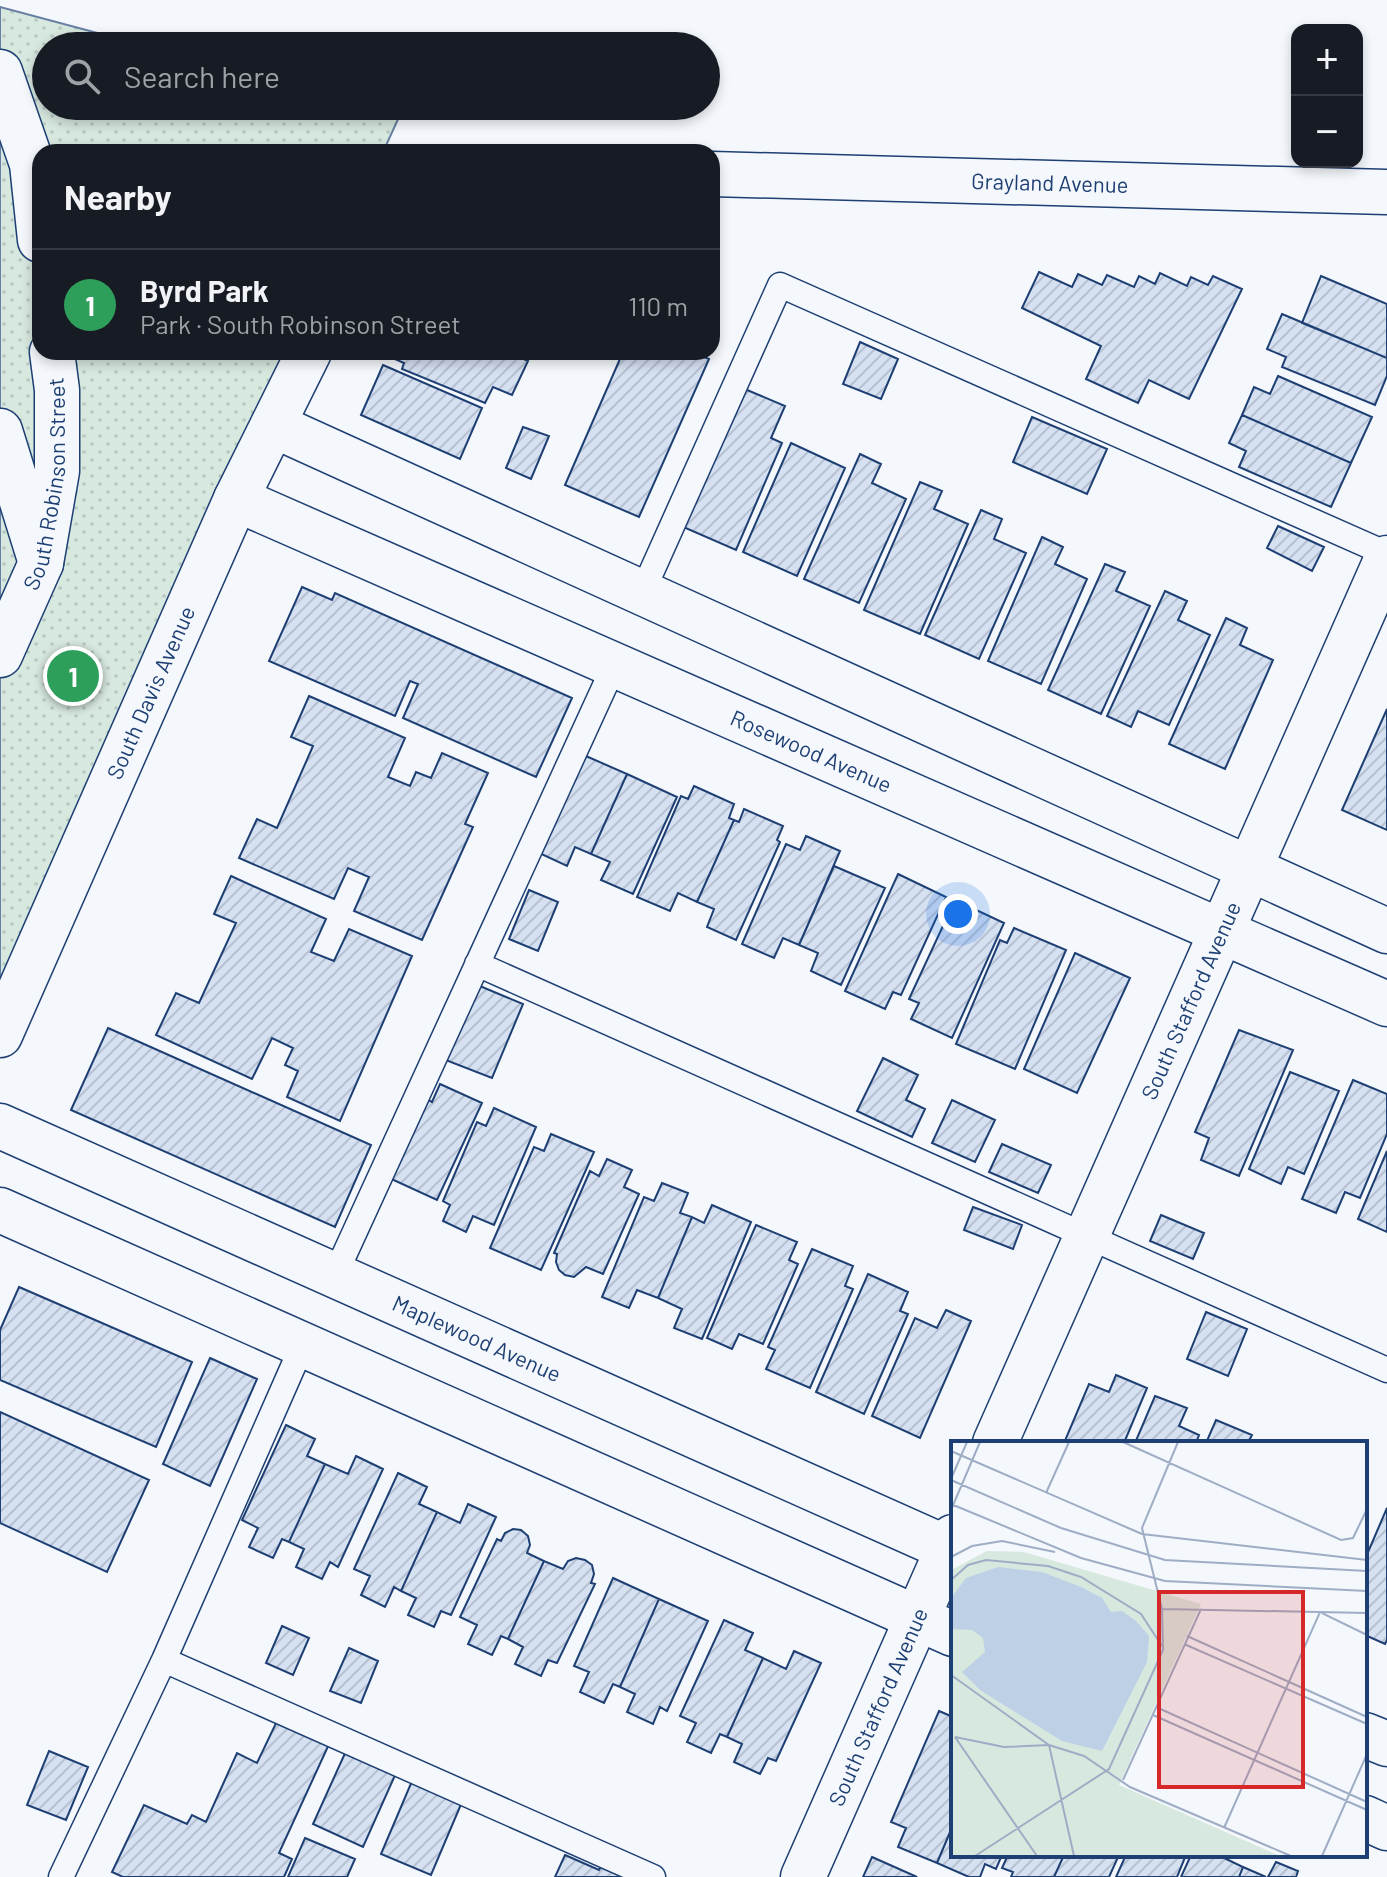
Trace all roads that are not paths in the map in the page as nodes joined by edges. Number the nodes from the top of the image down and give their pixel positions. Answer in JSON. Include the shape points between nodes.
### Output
{"nodes":[{"id":1,"x":0,"y":72,"type":"edge"},
{"id":2,"x":32,"y":154,"type":"edge"},
{"id":3,"x":720,"y":174,"type":"edge"},
{"id":4,"x":1387,"y":192,"type":"edge"},
{"id":5,"x":53,"y":360,"type":"edge"},
{"id":6,"x":305,"y":360,"type":"edge"},
{"id":7,"x":273,"y":425,"type":"junction"},
{"id":8,"x":0,"y":431,"type":"edge"},
{"id":9,"x":236,"y":499,"type":"junction"},
{"id":10,"x":1387,"y":556,"type":"edge"},
{"id":11,"x":41,"y":563,"type":"junction"},
{"id":12,"x":642,"y":593,"type":"junction"},
{"id":13,"x":0,"y":655,"type":"edge"},
{"id":14,"x":614,"y":666,"type":"junction"},
{"id":15,"x":1249,"y":870,"type":"junction"},
{"id":16,"x":1222,"y":931,"type":"junction"},
{"id":17,"x":1387,"y":931,"type":"edge"},
{"id":18,"x":477,"y":964,"type":"junction"},
{"id":19,"x":1387,"y":1004,"type":"edge"},
{"id":20,"x":0,"y":1035,"type":"edge"},
{"id":21,"x":0,"y":1126,"type":"edge"},
{"id":22,"x":0,"y":1210,"type":"edge"},
{"id":23,"x":1087,"y":1236,"type":"junction"},
{"id":24,"x":335,"y":1275,"type":"junction"},
{"id":25,"x":303,"y":1344,"type":"junction"},
{"id":26,"x":1387,"y":1370,"type":"edge"},
{"id":27,"x":996,"y":1441,"type":"edge"},
{"id":28,"x":951,"y":1546,"type":"edge"},
{"id":29,"x":935,"y":1626,"type":"edge"},
{"id":30,"x":164,"y":1660,"type":"junction"},
{"id":31,"x":1367,"y":1736,"type":"edge"},
{"id":32,"x":1387,"y":1744,"type":"edge"},
{"id":33,"x":1367,"y":1819,"type":"edge"},
{"id":34,"x":1387,"y":1828,"type":"edge"},
{"id":35,"x":61,"y":1877,"type":"edge"},
{"id":36,"x":653,"y":1877,"type":"edge"},
{"id":37,"x":803,"y":1877,"type":"edge"}],
"edges":[{"from":1,"to":2,"type":"street"},
{"from":3,"to":4,"type":"street","name":"Grayland Avenue"},
{"from":5,"to":11,"type":"street","name":"South Robinson Street","via":[[57,471]]},
{"from":6,"to":7,"type":"street","name":"South Davis Avenue"},
{"from":7,"to":9,"type":"street","name":"South Davis Avenue"},
{"from":7,"to":12,"type":"street"},
{"from":8,"to":11,"type":"street"},
{"from":9,"to":14,"type":"street","name":"Rosewood Avenue"},
{"from":9,"to":20,"type":"street","name":"South Davis Avenue"},
{"from":10,"to":12,"type":"lane","via":[[780,285]]},
{"from":10,"to":15,"type":"street","name":"South Stafford Avenue"},
{"from":11,"to":13,"type":"street","name":"South Robinson Street"},
{"from":12,"to":15,"type":"street"},
{"from":14,"to":16,"type":"street","name":"Rosewood Avenue"},
{"from":14,"to":18,"type":"lane"},
{"from":15,"to":16,"type":"street","name":"South Stafford Avenue"},
{"from":15,"to":17,"type":"street"},
{"from":16,"to":19,"type":"street","name":"Rosewood Avenue"},
{"from":16,"to":23,"type":"street","name":"South Stafford Avenue"},
{"from":18,"to":23,"type":"lane"},
{"from":18,"to":24,"type":"lane"},
{"from":21,"to":24,"type":"street","name":"Maplewood Avenue"},
{"from":22,"to":25,"type":"street"},
{"from":23,"to":26,"type":"lane"},
{"from":23,"to":27,"type":"street","name":"South Stafford Avenue"},
{"from":24,"to":28,"type":"street","name":"Maplewood Avenue"},
{"from":25,"to":29,"type":"street"},
{"from":25,"to":30,"type":"lane"},
{"from":28,"to":29,"type":"street","name":"South Stafford Avenue"},
{"from":29,"to":37,"type":"street","name":"South Stafford Avenue"},
{"from":30,"to":35,"type":"lane"},
{"from":30,"to":36,"type":"lane"},
{"from":31,"to":32,"type":"street"},
{"from":33,"to":34,"type":"street"}]}
